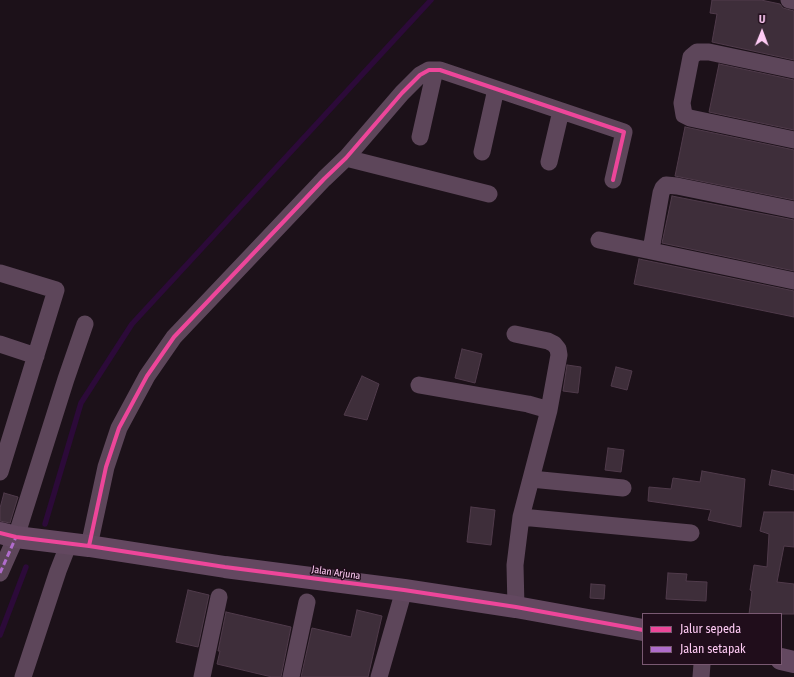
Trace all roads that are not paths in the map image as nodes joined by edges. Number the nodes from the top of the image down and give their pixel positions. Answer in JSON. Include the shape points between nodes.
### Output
{"nodes":[{"id":1,"x":789,"y":0,"type":"edge"},
{"id":2,"x":794,"y":1,"type":"edge"},
{"id":3,"x":435,"y":70,"type":"junction"},
{"id":4,"x":794,"y":70,"type":"edge"},
{"id":5,"x":496,"y":89,"type":"junction"},
{"id":6,"x":561,"y":110,"type":"junction"},
{"id":7,"x":420,"y":137,"type":"dead end"},
{"id":8,"x":794,"y":140,"type":"edge"},
{"id":9,"x":482,"y":152,"type":"dead end"},
{"id":10,"x":346,"y":158,"type":"junction"},
{"id":11,"x":549,"y":162,"type":"dead end"},
{"id":12,"x":613,"y":180,"type":"dead end"},
{"id":13,"x":490,"y":194,"type":"dead end"},
{"id":14,"x":794,"y":210,"type":"edge"},
{"id":15,"x":599,"y":240,"type":"dead end"},
{"id":16,"x":651,"y":250,"type":"junction"},
{"id":17,"x":0,"y":272,"type":"edge"},
{"id":18,"x":794,"y":280,"type":"edge"},
{"id":19,"x":85,"y":324,"type":"dead end"},
{"id":20,"x":515,"y":334,"type":"dead end"},
{"id":21,"x":0,"y":344,"type":"edge"},
{"id":22,"x":36,"y":356,"type":"junction"},
{"id":23,"x":419,"y":385,"type":"dead end"},
{"id":24,"x":549,"y":410,"type":"junction"},
{"id":25,"x":7,"y":425,"type":"edge"},
{"id":26,"x":0,"y":472,"type":"edge"},
{"id":27,"x":531,"y":479,"type":"junction"},
{"id":28,"x":623,"y":488,"type":"dead end"},
{"id":29,"x":521,"y":517,"type":"junction"},
{"id":30,"x":691,"y":534,"type":"dead end"},
{"id":31,"x":14,"y":536,"type":"edge"},
{"id":32,"x":72,"y":544,"type":"junction"},
{"id":33,"x":0,"y":573,"type":"edge"},
{"id":34,"x":404,"y":590,"type":"junction"},
{"id":35,"x":219,"y":597,"type":"dead end"},
{"id":36,"x":307,"y":602,"type":"dead end"},
{"id":37,"x":516,"y":607,"type":"junction"},
{"id":38,"x":642,"y":630,"type":"edge"},
{"id":39,"x":782,"y":659,"type":"edge"},
{"id":40,"x":794,"y":662,"type":"edge"},
{"id":41,"x":702,"y":665,"type":"edge"},
{"id":42,"x":23,"y":677,"type":"edge"},
{"id":43,"x":202,"y":677,"type":"edge"},
{"id":44,"x":291,"y":677,"type":"edge"},
{"id":45,"x":379,"y":677,"type":"edge"},
{"id":46,"x":701,"y":677,"type":"edge"}],
"edges":[{"from":1,"to":2,"type":"street"},
{"from":3,"to":5,"type":"street"},
{"from":3,"to":7,"type":"street"},
{"from":3,"to":10,"type":"street","via":[[420,75]]},
{"from":4,"to":8,"type":"street","via":[[709,52],[697,52],[691,57],[682,103],[684,115],[690,118]]},
{"from":5,"to":6,"type":"street"},
{"from":5,"to":9,"type":"street"},
{"from":6,"to":11,"type":"street"},
{"from":6,"to":12,"type":"street","via":[[624,132]]},
{"from":10,"to":13,"type":"street"},
{"from":10,"to":32,"type":"street","via":[[174,336],[147,376],[119,428],[106,467]]},
{"from":14,"to":16,"type":"street","via":[[666,185],[661,193]]},
{"from":15,"to":16,"type":"street"},
{"from":16,"to":18,"type":"street"},
{"from":17,"to":22,"type":"street","via":[[56,290]]},
{"from":19,"to":31,"type":"street"},
{"from":20,"to":24,"type":"street","via":[[548,341],[558,349]]},
{"from":21,"to":22,"type":"street"},
{"from":22,"to":25,"type":"street"},
{"from":23,"to":24,"type":"street"},
{"from":24,"to":27,"type":"street"},
{"from":25,"to":26,"type":"street"},
{"from":27,"to":28,"type":"street"},
{"from":27,"to":29,"type":"street"},
{"from":29,"to":30,"type":"street"},
{"from":29,"to":37,"type":"street","via":[[515,565]]},
{"from":31,"to":32,"type":"street","name":"Jalan Arjuna"},
{"from":31,"to":33,"type":"street"},
{"from":32,"to":34,"type":"street","name":"Jalan Arjuna"},
{"from":32,"to":42,"type":"street","via":[[58,571]]},
{"from":34,"to":37,"type":"street","name":"Jalan Arjuna"},
{"from":34,"to":45,"type":"street"},
{"from":35,"to":43,"type":"street"},
{"from":36,"to":44,"type":"street"},
{"from":37,"to":38,"type":"street","name":"Jalan Arjuna"},
{"from":39,"to":40,"type":"street"},
{"from":41,"to":46,"type":"street"}]}
